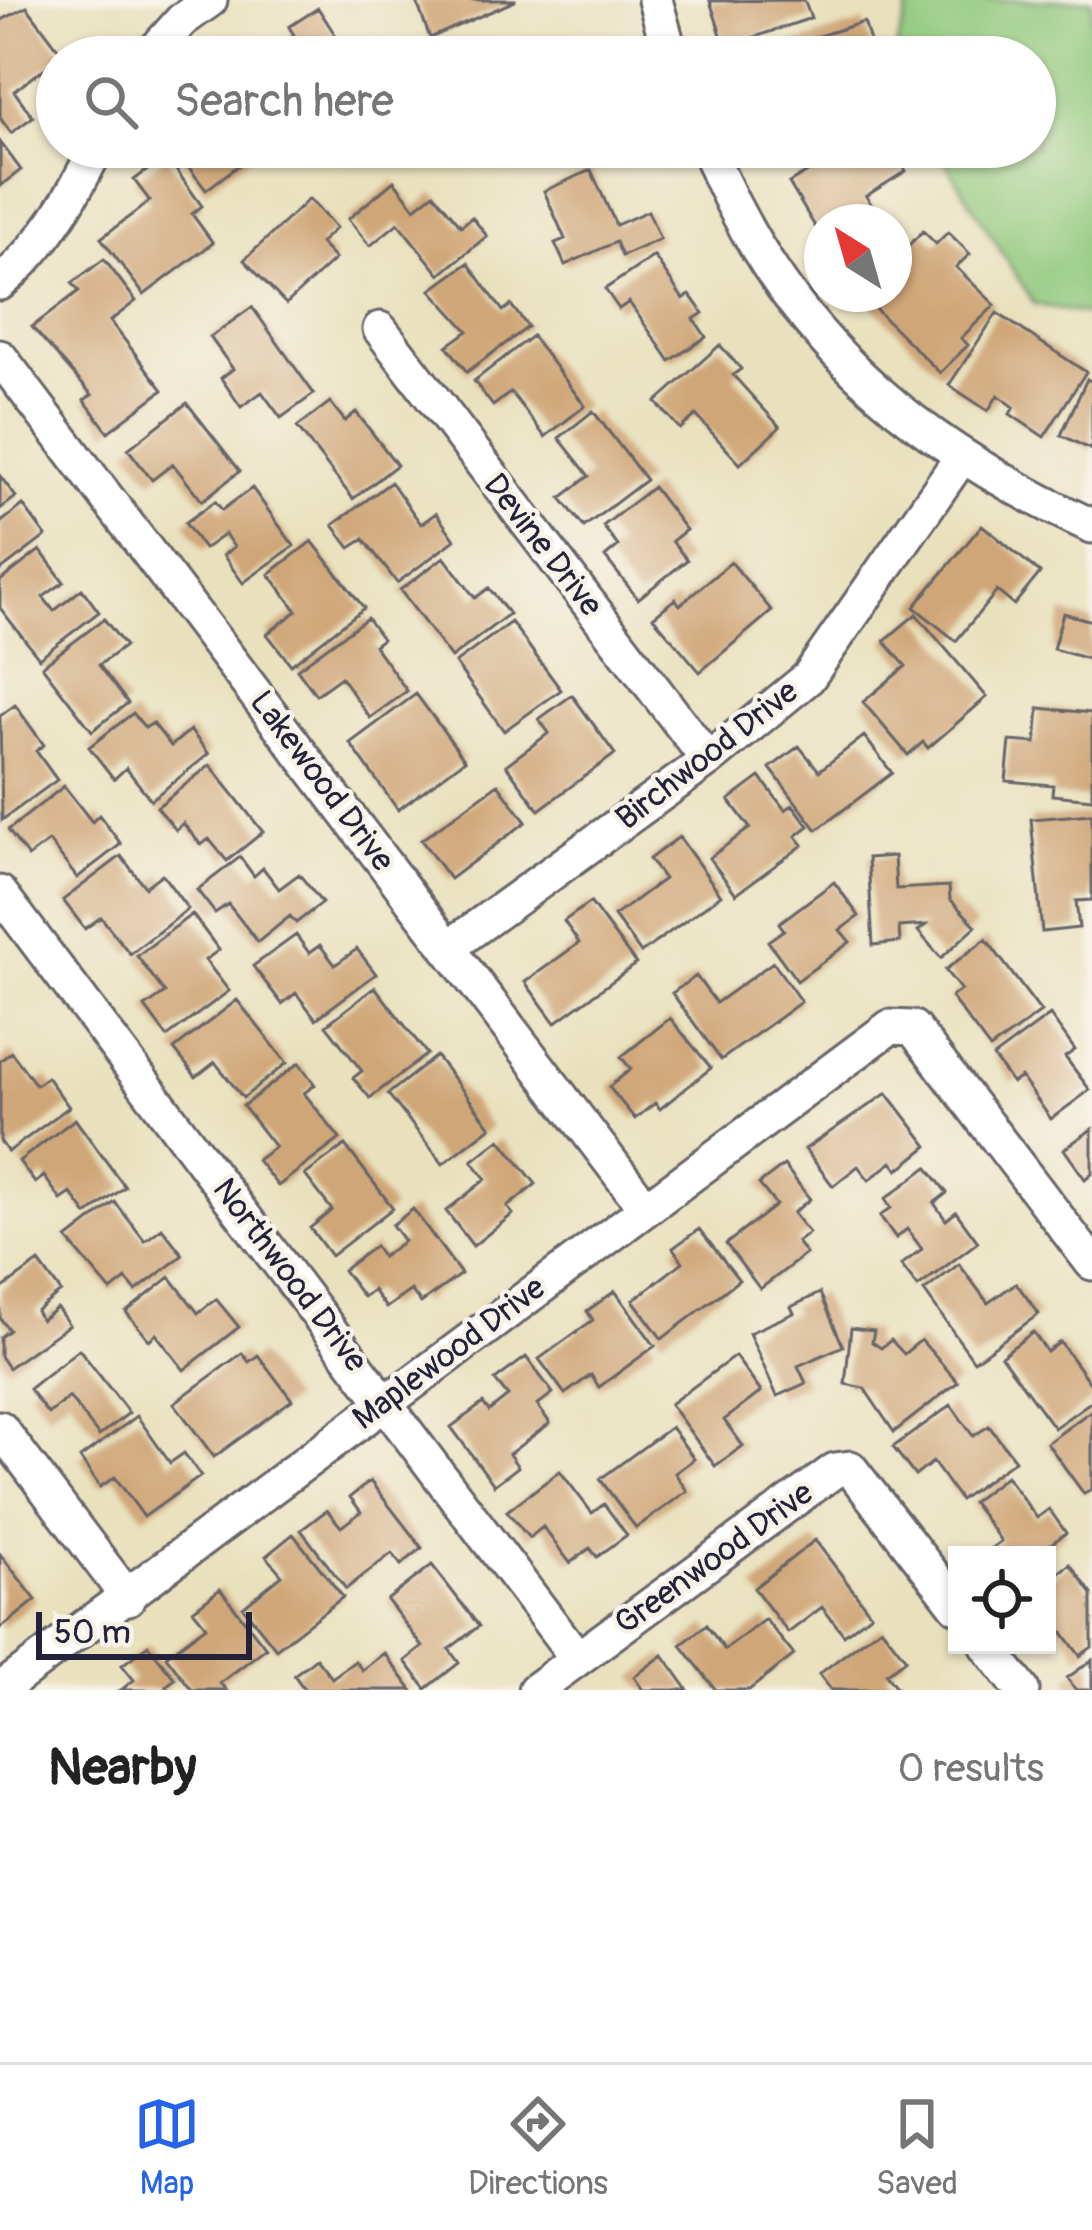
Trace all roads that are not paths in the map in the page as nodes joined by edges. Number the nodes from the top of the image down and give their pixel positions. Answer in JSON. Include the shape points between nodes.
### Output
{"nodes":[{"id":1,"x":210,"y":0,"type":"edge"},
{"id":2,"x":655,"y":0,"type":"edge"},
{"id":3,"x":168,"y":36,"type":"edge"},
{"id":4,"x":665,"y":36,"type":"edge"},
{"id":5,"x":86,"y":168,"type":"edge"},
{"id":6,"x":716,"y":168,"type":"edge"},
{"id":7,"x":0,"y":283,"type":"edge"},
{"id":8,"x":380,"y":329,"type":"dead end"},
{"id":9,"x":0,"y":357,"type":"edge"},
{"id":10,"x":961,"y":458,"type":"junction"},
{"id":11,"x":1092,"y":526,"type":"edge"},
{"id":12,"x":707,"y":760,"type":"junction"},
{"id":13,"x":0,"y":893,"type":"edge"},
{"id":14,"x":448,"y":948,"type":"junction"},
{"id":15,"x":644,"y":1206,"type":"junction"},
{"id":16,"x":1092,"y":1263,"type":"edge"},
{"id":17,"x":385,"y":1401,"type":"junction"},
{"id":18,"x":0,"y":1428,"type":"edge"},
{"id":19,"x":948,"y":1594,"type":"edge"},
{"id":20,"x":128,"y":1598,"type":"junction"},
{"id":21,"x":994,"y":1654,"type":"edge"},
{"id":22,"x":577,"y":1658,"type":"junction"},
{"id":23,"x":0,"y":1690,"type":"edge"},
{"id":24,"x":536,"y":1690,"type":"edge"},
{"id":25,"x":1022,"y":1690,"type":"edge"}],
"edges":[{"from":1,"to":3,"type":"street"},
{"from":2,"to":4,"type":"street"},
{"from":5,"to":7,"type":"street","via":[[32,256]]},
{"from":6,"to":10,"type":"street","via":[[784,292],[848,369]]},
{"from":8,"to":12,"type":"street","name":"Devine Drive"},
{"from":9,"to":14,"type":"street","name":"Lakewood Drive"},
{"from":10,"to":11,"type":"street"},
{"from":10,"to":12,"type":"street","name":"Birchwood Drive","via":[[808,678]]},
{"from":12,"to":14,"type":"street","name":"Birchwood Drive"},
{"from":13,"to":17,"type":"street","name":"Northwood Drive"},
{"from":14,"to":15,"type":"street","name":"Lakewood Drive"},
{"from":15,"to":16,"type":"street","name":"Maplewood Drive","via":[[902,1024],[913,1028]]},
{"from":15,"to":17,"type":"street","name":"Maplewood Drive"},
{"from":17,"to":20,"type":"street","name":"Maplewood Drive"},
{"from":17,"to":22,"type":"street","name":"Northwood Drive"},
{"from":18,"to":20,"type":"street"},
{"from":19,"to":22,"type":"street","name":"Greenwood Drive","via":[[850,1468],[835,1470]]},
{"from":20,"to":23,"type":"street","name":"Maplewood Drive"},
{"from":21,"to":25,"type":"street"},
{"from":22,"to":24,"type":"street","name":"Greenwood Drive"}]}
